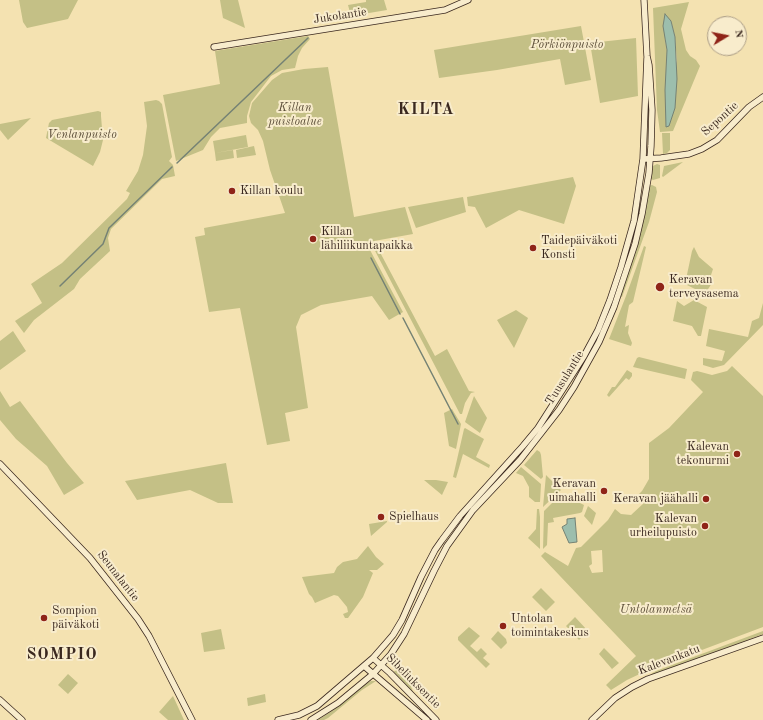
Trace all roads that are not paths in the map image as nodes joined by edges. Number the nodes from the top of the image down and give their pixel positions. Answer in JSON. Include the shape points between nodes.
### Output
{"nodes":[{"id":1,"x":468,"y":0,"type":"edge"},
{"id":2,"x":643,"y":0,"type":"edge"},
{"id":3,"x":214,"y":48,"type":"dead end"},
{"id":4,"x":647,"y":56,"type":"junction"},
{"id":5,"x":763,"y":97,"type":"edge"},
{"id":6,"x":642,"y":159,"type":"junction"},
{"id":7,"x":650,"y":159,"type":"junction"},
{"id":8,"x":0,"y":464,"type":"edge"},
{"id":9,"x":763,"y":638,"type":"edge"},
{"id":10,"x":374,"y":658,"type":"junction"},
{"id":11,"x":382,"y":665,"type":"junction"},
{"id":12,"x":364,"y":666,"type":"junction"},
{"id":13,"x":373,"y":674,"type":"junction"},
{"id":14,"x":0,"y":700,"type":"edge"},
{"id":15,"x":22,"y":720,"type":"edge"},
{"id":16,"x":192,"y":720,"type":"edge"},
{"id":17,"x":279,"y":720,"type":"edge"},
{"id":18,"x":311,"y":720,"type":"edge"},
{"id":19,"x":427,"y":720,"type":"edge"},
{"id":20,"x":436,"y":720,"type":"edge"},
{"id":21,"x":592,"y":720,"type":"edge"}],
"edges":[{"from":1,"to":3,"type":"main road","name":"Jukolantie","via":[[445,10]]},
{"from":2,"to":4,"type":"main road","name":"Tuusulantie"},
{"from":4,"to":6,"type":"main road","name":"Tuusulantie"},
{"from":4,"to":7,"type":"main road","name":"Tuusulantie","via":[[650,65],[652,110]]},
{"from":5,"to":7,"type":"main road","name":"Sepontie","via":[[749,107],[718,140],[702,149],[689,154]]},
{"from":6,"to":7,"type":"main road","name":"Sepontie"},
{"from":6,"to":10,"type":"main road","name":"Tuusulantie","via":[[629,241],[610,300],[590,345],[538,428],[442,540],[393,635]]},
{"from":7,"to":11,"type":"main road","name":"Tuusulantie","via":[[635,244],[614,307],[599,342],[559,410],[520,460],[473,510],[456,533],[434,571],[400,641]]},
{"from":8,"to":16,"type":"main road","name":"Seunalantie","via":[[90,558],[138,619]]},
{"from":9,"to":21,"type":"main road","name":"Kalevankatu","via":[[648,679],[615,698]]},
{"from":10,"to":11,"type":"main road","name":"Sibeliuksentie"},
{"from":10,"to":12,"type":"main road","name":"Tuusulantie"},
{"from":11,"to":13,"type":"main road","name":"Tuusulantie"},
{"from":11,"to":20,"type":"main road","name":"Sibeliuksentie"},
{"from":12,"to":13,"type":"main road","name":"Sibeliuksentie"},
{"from":12,"to":17,"type":"main road","name":"Tuusulantie","via":[[317,706],[299,715]]},
{"from":13,"to":18,"type":"main road","name":"Tuusulantie","via":[[333,707]]},
{"from":13,"to":19,"type":"main road","name":"Sibeliuksentie"},
{"from":14,"to":15,"type":"main road"}]}
